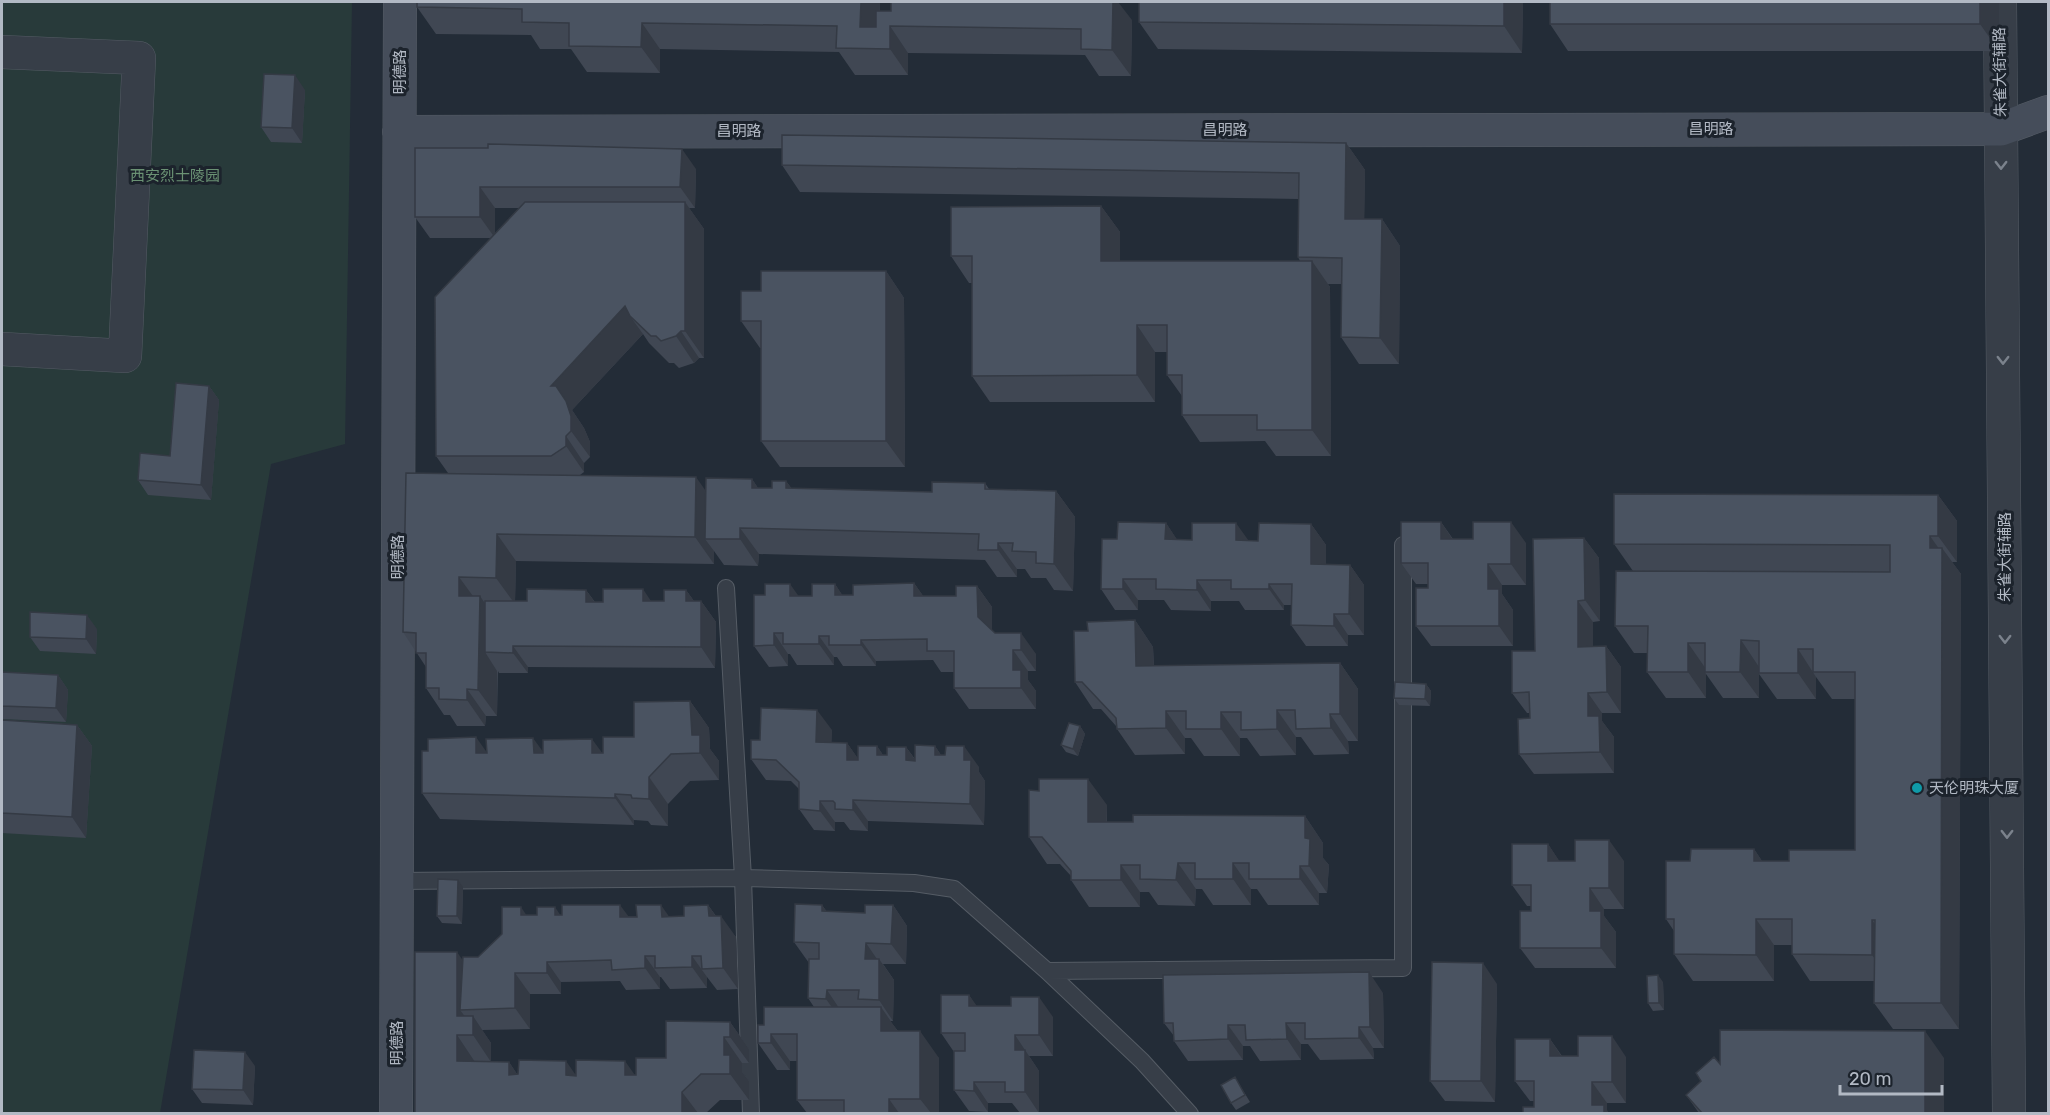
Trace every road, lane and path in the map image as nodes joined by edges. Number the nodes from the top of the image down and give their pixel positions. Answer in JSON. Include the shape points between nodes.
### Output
{"nodes":[{"id":1,"x":400,"y":2,"type":"edge"},
{"id":2,"x":2000,"y":2,"type":"edge"},
{"id":3,"x":2,"y":52,"type":"edge"},
{"id":4,"x":2049,"y":112,"type":"edge"},
{"id":5,"x":2001,"y":129,"type":"junction"},
{"id":6,"x":399,"y":132,"type":"junction"},
{"id":7,"x":2,"y":349,"type":"edge"},
{"id":8,"x":1403,"y":527,"type":"edge"},
{"id":9,"x":726,"y":588,"type":"dead end"},
{"id":10,"x":743,"y":878,"type":"junction"},
{"id":11,"x":397,"y":882,"type":"junction"},
{"id":12,"x":1047,"y":971,"type":"junction"},
{"id":13,"x":396,"y":1113,"type":"edge"},
{"id":14,"x":751,"y":1113,"type":"edge"},
{"id":15,"x":1190,"y":1113,"type":"edge"},
{"id":16,"x":2010,"y":1113,"type":"edge"}],
"edges":[{"from":1,"to":6,"type":"street","name":"明德路"},
{"from":2,"to":5,"type":"street","name":"朱雀大街辅路"},
{"from":3,"to":7,"type":"street","via":[[139,58],[125,356]]},
{"from":4,"to":5,"type":"street","name":"昌明路"},
{"from":5,"to":6,"type":"street","name":"昌明路"},
{"from":5,"to":16,"type":"street","name":"朱雀大街辅路","one_way":true},
{"from":6,"to":11,"type":"street","name":"明德路"},
{"from":8,"to":12,"type":"lane","via":[[1403,968]]},
{"from":9,"to":10,"type":"lane"},
{"from":10,"to":11,"type":"lane"},
{"from":10,"to":12,"type":"lane","via":[[904,882],[954,889]]},
{"from":10,"to":14,"type":"lane"},
{"from":11,"to":13,"type":"street","name":"明德路"},
{"from":12,"to":15,"type":"lane","via":[[1142,1061]]}]}
